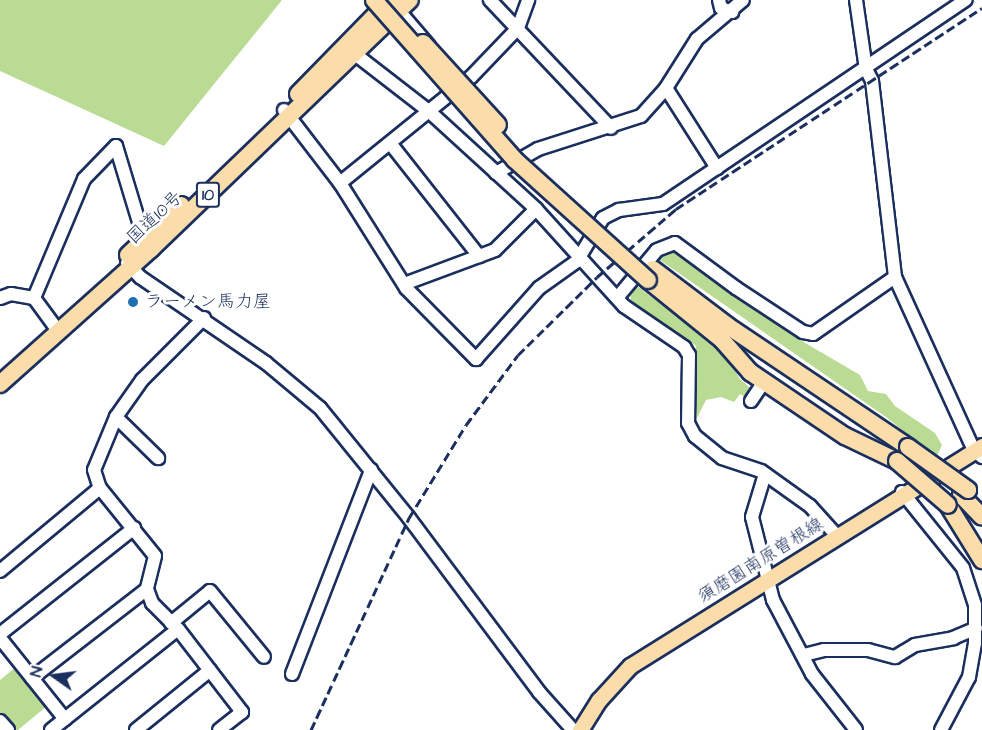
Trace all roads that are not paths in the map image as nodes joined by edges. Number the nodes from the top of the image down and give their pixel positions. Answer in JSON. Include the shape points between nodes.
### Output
{"nodes":[{"id":1,"x":490,"y":0,"type":"edge"},
{"id":2,"x":528,"y":0,"type":"edge"},
{"id":3,"x":719,"y":0,"type":"edge"},
{"id":4,"x":743,"y":0,"type":"edge"},
{"id":5,"x":856,"y":0,"type":"edge"},
{"id":6,"x":966,"y":0,"type":"edge"},
{"id":7,"x":396,"y":2,"type":"edge"},
{"id":8,"x":376,"y":9,"type":"edge"},
{"id":9,"x":732,"y":12,"type":"junction"},
{"id":10,"x":518,"y":28,"type":"junction"},
{"id":11,"x":355,"y":54,"type":"junction"},
{"id":12,"x":866,"y":69,"type":"junction"},
{"id":13,"x":462,"y":85,"type":"junction"},
{"id":14,"x":666,"y":88,"type":"junction"},
{"id":15,"x":449,"y":97,"type":"junction"},
{"id":16,"x":287,"y":113,"type":"junction"},
{"id":17,"x":431,"y":113,"type":"junction"},
{"id":18,"x":611,"y":128,"type":"junction"},
{"id":19,"x":390,"y":143,"type":"junction"},
{"id":20,"x":717,"y":168,"type":"junction"},
{"id":21,"x":496,"y":173,"type":"junction"},
{"id":22,"x":340,"y":183,"type":"junction"},
{"id":23,"x":536,"y":209,"type":"junction"},
{"id":24,"x":144,"y":239,"type":"junction"},
{"id":25,"x":479,"y":256,"type":"junction"},
{"id":26,"x":580,"y":256,"type":"junction"},
{"id":27,"x":127,"y":264,"type":"junction"},
{"id":28,"x":650,"y":274,"type":"junction"},
{"id":29,"x":896,"y":277,"type":"junction"},
{"id":30,"x":404,"y":284,"type":"junction"},
{"id":31,"x":0,"y":298,"type":"edge"},
{"id":32,"x":34,"y":298,"type":"junction"},
{"id":33,"x":617,"y":298,"type":"junction"},
{"id":34,"x":204,"y":318,"type":"junction"},
{"id":35,"x":56,"y":328,"type":"junction"},
{"id":36,"x":0,"y":370,"type":"edge"},
{"id":37,"x":764,"y":382,"type":"junction"},
{"id":38,"x":0,"y":384,"type":"edge"},
{"id":39,"x":751,"y":401,"type":"dead end"},
{"id":40,"x":116,"y":417,"type":"junction"},
{"id":41,"x":979,"y":451,"type":"edge"},
{"id":42,"x":158,"y":458,"type":"dead end"},
{"id":43,"x":371,"y":470,"type":"junction"},
{"id":44,"x":765,"y":474,"type":"junction"},
{"id":45,"x":100,"y":488,"type":"junction"},
{"id":46,"x":903,"y":492,"type":"junction"},
{"id":47,"x":959,"y":497,"type":"junction"},
{"id":48,"x":982,"y":501,"type":"edge"},
{"id":49,"x":982,"y":517,"type":"edge"},
{"id":50,"x":135,"y":528,"type":"junction"},
{"id":51,"x":982,"y":536,"type":"edge"},
{"id":52,"x":838,"y":537,"type":"junction"},
{"id":53,"x":982,"y":560,"type":"edge"},
{"id":54,"x":0,"y":571,"type":"edge"},
{"id":55,"x":770,"y":578,"type":"junction"},
{"id":56,"x":147,"y":589,"type":"junction"},
{"id":57,"x":175,"y":626,"type":"junction"},
{"id":58,"x":976,"y":628,"type":"junction"},
{"id":59,"x":0,"y":636,"type":"edge"},
{"id":60,"x":804,"y":655,"type":"junction"},
{"id":61,"x":264,"y":657,"type":"dead end"},
{"id":62,"x":210,"y":670,"type":"junction"},
{"id":63,"x":292,"y":674,"type":"dead end"},
{"id":64,"x":32,"y":678,"type":"junction"},
{"id":65,"x":65,"y":719,"type":"junction"},
{"id":66,"x":0,"y":721,"type":"edge"},
{"id":67,"x":8,"y":730,"type":"edge"},
{"id":68,"x":51,"y":730,"type":"edge"},
{"id":69,"x":136,"y":730,"type":"edge"},
{"id":70,"x":219,"y":730,"type":"edge"},
{"id":71,"x":573,"y":730,"type":"edge"},
{"id":72,"x":580,"y":730,"type":"edge"},
{"id":73,"x":856,"y":730,"type":"edge"},
{"id":74,"x":941,"y":730,"type":"edge"}],
"edges":[{"from":1,"to":10,"type":"street"},
{"from":2,"to":10,"type":"street"},
{"from":3,"to":9,"type":"street","via":[[721,8]]},
{"from":4,"to":9,"type":"street"},
{"from":5,"to":12,"type":"street"},
{"from":6,"to":12,"type":"street"},
{"from":7,"to":8,"type":"highway","name":"国道10号","number":"10"},
{"from":7,"to":13,"type":"street"},
{"from":7,"to":28,"type":"highway","bridge":true,"via":[[524,153]]},
{"from":8,"to":11,"type":"highway","name":"国道10号","number":"10"},
{"from":8,"to":15,"type":"street"},
{"from":8,"to":16,"type":"highway","name":"国道10号","number":"10"},
{"from":8,"to":28,"type":"highway","bridge":true,"via":[[515,160]]},
{"from":9,"to":14,"type":"street","via":[[697,39]]},
{"from":10,"to":13,"type":"street"},
{"from":10,"to":18,"type":"street"},
{"from":11,"to":16,"type":"highway","name":"国道10号","number":"10"},
{"from":11,"to":17,"type":"street"},
{"from":12,"to":20,"type":"street"},
{"from":12,"to":29,"type":"street","via":[[872,81]]},
{"from":13,"to":15,"type":"street"},
{"from":14,"to":18,"type":"street","via":[[641,116]]},
{"from":14,"to":20,"type":"street"},
{"from":15,"to":17,"type":"street"},
{"from":16,"to":22,"type":"street"},
{"from":16,"to":24,"type":"highway","name":"国道10号","number":"10"},
{"from":16,"to":27,"type":"highway","name":"国道10号","number":"10"},
{"from":17,"to":19,"type":"street"},
{"from":17,"to":21,"type":"street"},
{"from":18,"to":21,"type":"street","via":[[538,149]]},
{"from":19,"to":22,"type":"street"},
{"from":19,"to":25,"type":"street"},
{"from":20,"to":26,"type":"street","via":[[663,204],[619,210],[603,218]]},
{"from":21,"to":23,"type":"street"},
{"from":22,"to":30,"type":"street"},
{"from":23,"to":25,"type":"street","via":[[495,250]]},
{"from":23,"to":26,"type":"street"},
{"from":24,"to":27,"type":"highway","name":"国道10号","number":"10"},
{"from":24,"to":32,"type":"street","via":[[116,146],[84,179]]},
{"from":25,"to":30,"type":"street"},
{"from":26,"to":30,"type":"street","via":[[539,288],[476,358]]},
{"from":26,"to":33,"type":"street"},
{"from":27,"to":34,"type":"street"},
{"from":27,"to":35,"type":"highway","name":"国道10号","number":"10"},
{"from":28,"to":37,"type":"highway"},
{"from":28,"to":47,"type":"highway","bridge":true,"via":[[908,447]]},
{"from":29,"to":33,"type":"street","via":[[813,334],[803,332],[736,288],[675,243],[657,250]]},
{"from":29,"to":41,"type":"street"},
{"from":31,"to":32,"type":"street","via":[[11,294]]},
{"from":32,"to":35,"type":"street"},
{"from":33,"to":44,"type":"street","via":[[689,355],[687,410],[695,436],[722,458]]},
{"from":34,"to":40,"type":"street","via":[[142,380]]},
{"from":34,"to":43,"type":"street","via":[[320,408]]},
{"from":35,"to":36,"type":"highway","name":"国道10号","number":"10"},
{"from":35,"to":38,"type":"highway","name":"国道10号","number":"10"},
{"from":37,"to":39,"type":"street"},
{"from":37,"to":47,"type":"highway","bridge":true,"via":[[845,436]]},
{"from":40,"to":42,"type":"street"},
{"from":40,"to":45,"type":"street","via":[[94,470]]},
{"from":41,"to":46,"type":"main road","name":"須磨園南原曽根線"},
{"from":43,"to":63,"type":"street"},
{"from":43,"to":71,"type":"street","via":[[539,692]]},
{"from":44,"to":52,"type":"street","via":[[810,506]]},
{"from":44,"to":55,"type":"street","via":[[752,517]]},
{"from":45,"to":50,"type":"street"},
{"from":45,"to":54,"type":"street"},
{"from":46,"to":52,"type":"main road","name":"須磨園南原曽根線"},
{"from":46,"to":58,"type":"street","via":[[963,568],[971,586]]},
{"from":47,"to":48,"type":"highway"},
{"from":47,"to":49,"type":"highway"},
{"from":47,"to":51,"type":"highway"},
{"from":47,"to":53,"type":"highway"},
{"from":50,"to":56,"type":"street","via":[[155,556]]},
{"from":50,"to":59,"type":"street"},
{"from":52,"to":55,"type":"main road","name":"須磨園南原曽根線"},
{"from":55,"to":60,"type":"street","via":[[773,600]]},
{"from":55,"to":72,"type":"main road","name":"須磨園南原曽根線","via":[[630,666],[599,700]]},
{"from":56,"to":57,"type":"street","via":[[152,603]]},
{"from":56,"to":64,"type":"street"},
{"from":57,"to":61,"type":"street","via":[[210,591]]},
{"from":57,"to":62,"type":"street"},
{"from":57,"to":65,"type":"street"},
{"from":58,"to":60,"type":"street","via":[[953,638],[915,645],[895,657],[868,650],[824,650]]},
{"from":58,"to":74,"type":"street","via":[[969,677]]},
{"from":59,"to":64,"type":"street"},
{"from":60,"to":73,"type":"street","via":[[812,674]]},
{"from":62,"to":69,"type":"street"},
{"from":62,"to":70,"type":"street","via":[[242,712]]},
{"from":64,"to":65,"type":"street"},
{"from":65,"to":68,"type":"street"},
{"from":66,"to":67,"type":"street"}]}
